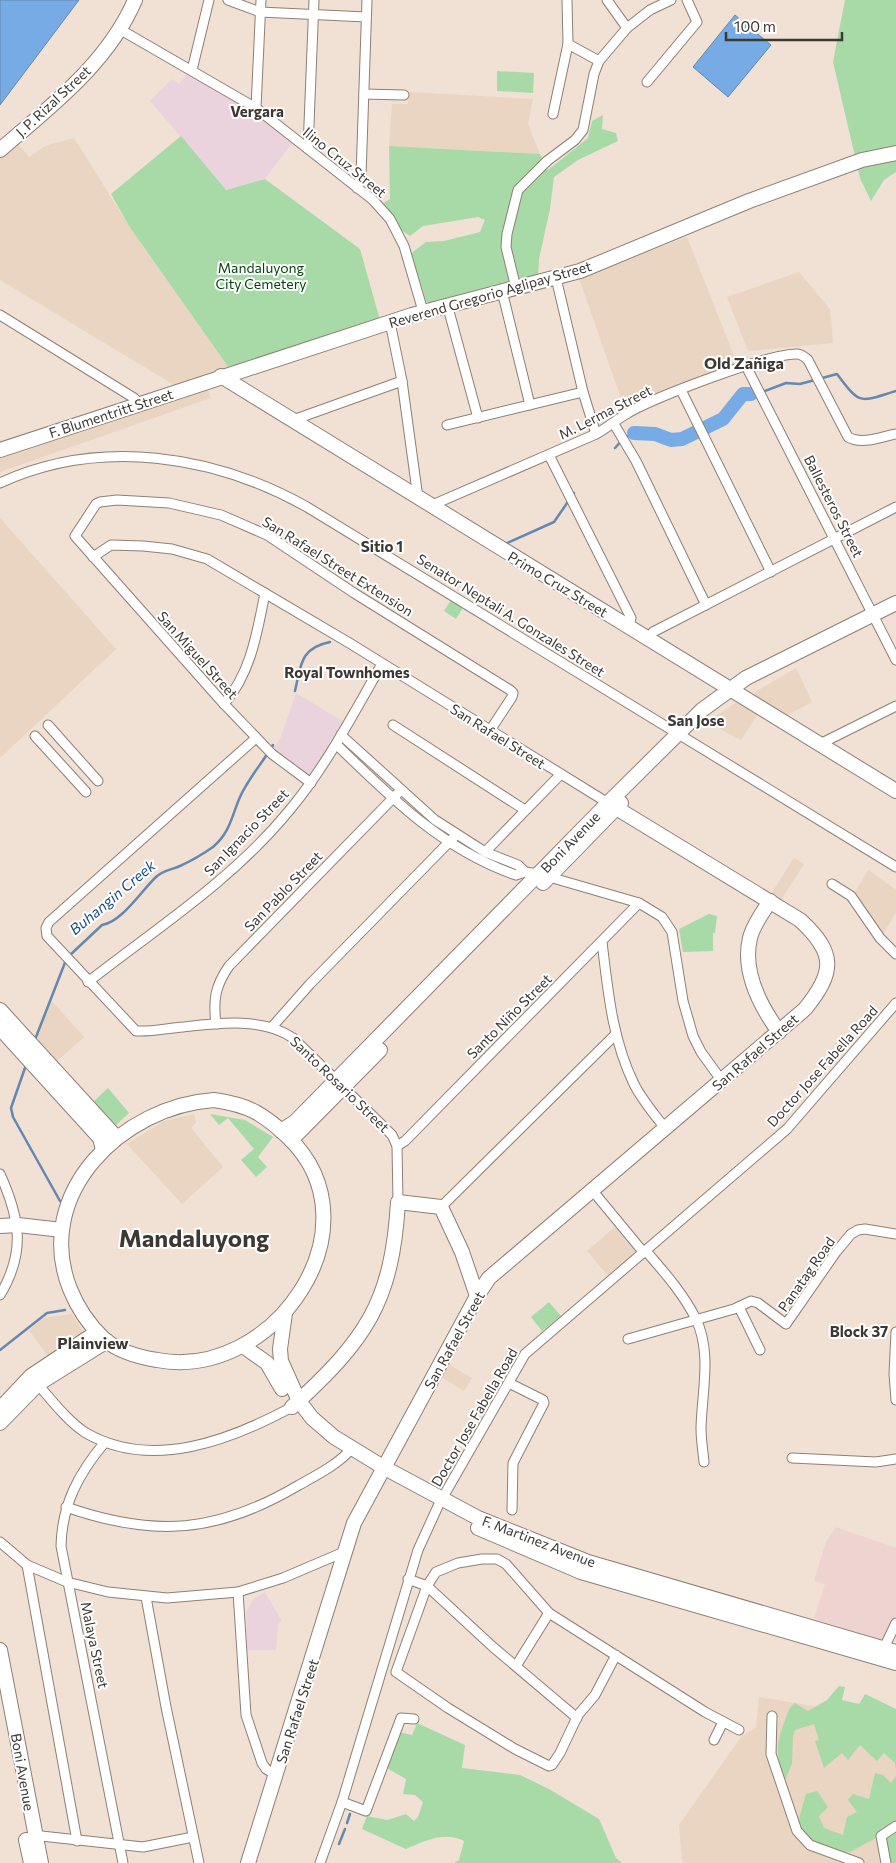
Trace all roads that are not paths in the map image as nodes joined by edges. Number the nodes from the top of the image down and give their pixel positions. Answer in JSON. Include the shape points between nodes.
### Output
{"nodes":[{"id":1,"x":135,"y":0,"type":"edge"},
{"id":2,"x":209,"y":0,"type":"edge"},
{"id":3,"x":228,"y":0,"type":"edge"},
{"id":4,"x":260,"y":0,"type":"edge"},
{"id":5,"x":314,"y":0,"type":"edge"},
{"id":6,"x":367,"y":0,"type":"edge"},
{"id":7,"x":567,"y":0,"type":"edge"},
{"id":8,"x":607,"y":0,"type":"edge"},
{"id":9,"x":671,"y":0,"type":"edge"},
{"id":10,"x":687,"y":0,"type":"edge"},
{"id":11,"x":260,"y":12,"type":"junction"},
{"id":12,"x":312,"y":15,"type":"junction"},
{"id":13,"x":366,"y":17,"type":"junction"},
{"id":14,"x":627,"y":28,"type":"junction"},
{"id":15,"x":121,"y":30,"type":"junction"},
{"id":16,"x":568,"y":44,"type":"junction"},
{"id":17,"x":599,"y":61,"type":"junction"},
{"id":18,"x":192,"y":70,"type":"junction"},
{"id":19,"x":646,"y":82,"type":"dead end"},
{"id":20,"x":364,"y":94,"type":"junction"},
{"id":21,"x":404,"y":95,"type":"dead end"},
{"id":22,"x":256,"y":108,"type":"junction"},
{"id":23,"x":553,"y":114,"type":"dead end"},
{"id":24,"x":308,"y":149,"type":"junction"},
{"id":25,"x":0,"y":150,"type":"edge"},
{"id":26,"x":896,"y":153,"type":"edge"},
{"id":27,"x":357,"y":188,"type":"junction"},
{"id":28,"x":556,"y":278,"type":"junction"},
{"id":29,"x":516,"y":288,"type":"junction"},
{"id":30,"x":502,"y":291,"type":"junction"},
{"id":31,"x":447,"y":304,"type":"junction"},
{"id":32,"x":424,"y":311,"type":"junction"},
{"id":33,"x":0,"y":315,"type":"edge"},
{"id":34,"x":390,"y":322,"type":"junction"},
{"id":35,"x":746,"y":366,"type":"junction"},
{"id":36,"x":221,"y":376,"type":"junction"},
{"id":37,"x":402,"y":381,"type":"junction"},
{"id":38,"x":681,"y":390,"type":"junction"},
{"id":39,"x":583,"y":392,"type":"junction"},
{"id":40,"x":139,"y":404,"type":"junction"},
{"id":41,"x":530,"y":405,"type":"junction"},
{"id":42,"x":478,"y":418,"type":"junction"},
{"id":43,"x":293,"y":420,"type":"junction"},
{"id":44,"x":614,"y":424,"type":"junction"},
{"id":45,"x":448,"y":425,"type":"dead end"},
{"id":46,"x":596,"y":434,"type":"junction"},
{"id":47,"x":896,"y":434,"type":"edge"},
{"id":48,"x":0,"y":450,"type":"edge"},
{"id":49,"x":549,"y":455,"type":"junction"},
{"id":50,"x":0,"y":483,"type":"edge"},
{"id":51,"x":424,"y":502,"type":"junction"},
{"id":52,"x":896,"y":507,"type":"edge"},
{"id":53,"x":74,"y":536,"type":"joint"},
{"id":54,"x":835,"y":539,"type":"junction"},
{"id":55,"x":93,"y":557,"type":"junction"},
{"id":56,"x":771,"y":572,"type":"junction"},
{"id":57,"x":265,"y":593,"type":"junction"},
{"id":58,"x":896,"y":603,"type":"edge"},
{"id":59,"x":706,"y":605,"type":"junction"},
{"id":60,"x":896,"y":614,"type":"edge"},
{"id":61,"x":875,"y":619,"type":"junction"},
{"id":62,"x":629,"y":628,"type":"junction"},
{"id":63,"x":648,"y":639,"type":"junction"},
{"id":64,"x":896,"y":660,"type":"edge"},
{"id":65,"x":382,"y":664,"type":"junction"},
{"id":66,"x":734,"y":691,"type":"junction"},
{"id":67,"x":224,"y":704,"type":"junction"},
{"id":68,"x":896,"y":706,"type":"edge"},
{"id":69,"x":48,"y":725,"type":"dead end"},
{"id":70,"x":393,"y":725,"type":"dead end"},
{"id":71,"x":489,"y":732,"type":"junction"},
{"id":72,"x":681,"y":735,"type":"junction"},
{"id":73,"x":35,"y":736,"type":"dead end"},
{"id":74,"x":256,"y":738,"type":"junction"},
{"id":75,"x":338,"y":739,"type":"junction"},
{"id":76,"x":820,"y":744,"type":"junction"},
{"id":77,"x":560,"y":775,"type":"junction"},
{"id":78,"x":98,"y":781,"type":"dead end"},
{"id":79,"x":311,"y":783,"type":"junction"},
{"id":80,"x":400,"y":791,"type":"junction"},
{"id":81,"x":896,"y":791,"type":"edge"},
{"id":82,"x":86,"y":792,"type":"dead end"},
{"id":83,"x":392,"y":799,"type":"junction"},
{"id":84,"x":612,"y":805,"type":"junction"},
{"id":85,"x":525,"y":810,"type":"junction"},
{"id":86,"x":456,"y":835,"type":"junction"},
{"id":87,"x":448,"y":843,"type":"junction"},
{"id":88,"x":486,"y":852,"type":"junction"},
{"id":89,"x":896,"y":866,"type":"edge"},
{"id":90,"x":524,"y":872,"type":"junction"},
{"id":91,"x":544,"y":876,"type":"junction"},
{"id":92,"x":832,"y":884,"type":"dead end"},
{"id":93,"x":770,"y":901,"type":"junction"},
{"id":94,"x":639,"y":903,"type":"junction"},
{"id":95,"x":602,"y":942,"type":"junction"},
{"id":96,"x":896,"y":954,"type":"edge"},
{"id":97,"x":88,"y":982,"type":"junction"},
{"id":98,"x":896,"y":1003,"type":"edge"},
{"id":99,"x":0,"y":1010,"type":"edge"},
{"id":100,"x":216,"y":1024,"type":"junction"},
{"id":101,"x":272,"y":1027,"type":"junction"},
{"id":102,"x":0,"y":1028,"type":"edge"},
{"id":103,"x":779,"y":1032,"type":"junction"},
{"id":104,"x":616,"y":1034,"type":"junction"},
{"id":105,"x":722,"y":1080,"type":"junction"},
{"id":106,"x":341,"y":1083,"type":"junction"},
{"id":107,"x":665,"y":1128,"type":"junction"},
{"id":108,"x":286,"y":1136,"type":"junction"},
{"id":109,"x":116,"y":1137,"type":"junction"},
{"id":110,"x":397,"y":1146,"type":"junction"},
{"id":111,"x":103,"y":1150,"type":"junction"},
{"id":112,"x":0,"y":1174,"type":"edge"},
{"id":113,"x":592,"y":1190,"type":"junction"},
{"id":114,"x":398,"y":1202,"type":"junction"},
{"id":115,"x":441,"y":1207,"type":"junction"},
{"id":116,"x":18,"y":1225,"type":"junction"},
{"id":117,"x":0,"y":1226,"type":"edge"},
{"id":118,"x":62,"y":1230,"type":"junction"},
{"id":119,"x":896,"y":1234,"type":"edge"},
{"id":120,"x":645,"y":1252,"type":"junction"},
{"id":121,"x":0,"y":1295,"type":"edge"},
{"id":122,"x":477,"y":1296,"type":"junction"},
{"id":123,"x":739,"y":1307,"type":"junction"},
{"id":124,"x":285,"y":1313,"type":"junction"},
{"id":125,"x":696,"y":1320,"type":"junction"},
{"id":126,"x":896,"y":1332,"type":"edge"},
{"id":127,"x":102,"y":1337,"type":"junction"},
{"id":128,"x":628,"y":1339,"type":"dead end"},
{"id":129,"x":243,"y":1346,"type":"junction"},
{"id":130,"x":760,"y":1350,"type":"dead end"},
{"id":131,"x":34,"y":1380,"type":"junction"},
{"id":132,"x":509,"y":1383,"type":"junction"},
{"id":133,"x":896,"y":1400,"type":"edge"},
{"id":134,"x":295,"y":1404,"type":"junction"},
{"id":135,"x":0,"y":1409,"type":"edge"},
{"id":136,"x":0,"y":1423,"type":"edge"},
{"id":137,"x":105,"y":1442,"type":"junction"},
{"id":138,"x":349,"y":1452,"type":"junction"},
{"id":139,"x":792,"y":1458,"type":"dead end"},
{"id":140,"x":896,"y":1459,"type":"edge"},
{"id":141,"x":704,"y":1462,"type":"dead end"},
{"id":142,"x":382,"y":1470,"type":"junction"},
{"id":143,"x":441,"y":1501,"type":"junction"},
{"id":144,"x":66,"y":1507,"type":"junction"},
{"id":145,"x":512,"y":1510,"type":"dead end"},
{"id":146,"x":0,"y":1542,"type":"edge"},
{"id":147,"x":344,"y":1552,"type":"junction"},
{"id":148,"x":27,"y":1565,"type":"junction"},
{"id":149,"x":408,"y":1579,"type":"junction"},
{"id":150,"x":67,"y":1582,"type":"junction"},
{"id":151,"x":427,"y":1586,"type":"junction"},
{"id":152,"x":238,"y":1592,"type":"junction"},
{"id":153,"x":146,"y":1597,"type":"junction"},
{"id":154,"x":549,"y":1613,"type":"junction"},
{"id":155,"x":896,"y":1623,"type":"edge"},
{"id":156,"x":0,"y":1650,"type":"edge"},
{"id":157,"x":890,"y":1654,"type":"edge"},
{"id":158,"x":616,"y":1655,"type":"junction"},
{"id":159,"x":516,"y":1666,"type":"junction"},
{"id":160,"x":0,"y":1696,"type":"edge"},
{"id":161,"x":772,"y":1716,"type":"dead end"},
{"id":162,"x":577,"y":1718,"type":"junction"},
{"id":163,"x":414,"y":1719,"type":"dead end"},
{"id":164,"x":723,"y":1722,"type":"junction"},
{"id":165,"x":739,"y":1730,"type":"dead end"},
{"id":166,"x":714,"y":1740,"type":"dead end"},
{"id":167,"x":276,"y":1775,"type":"junction"},
{"id":168,"x":342,"y":1802,"type":"junction"},
{"id":169,"x":896,"y":1826,"type":"edge"},
{"id":170,"x":30,"y":1835,"type":"junction"},
{"id":171,"x":193,"y":1837,"type":"junction"},
{"id":172,"x":76,"y":1841,"type":"junction"},
{"id":173,"x":120,"y":1845,"type":"junction"},
{"id":174,"x":855,"y":1862,"type":"edge"},
{"id":175,"x":31,"y":1863,"type":"edge"},
{"id":176,"x":41,"y":1863,"type":"edge"},
{"id":177,"x":123,"y":1863,"type":"edge"},
{"id":178,"x":199,"y":1863,"type":"edge"},
{"id":179,"x":248,"y":1863,"type":"edge"},
{"id":180,"x":320,"y":1863,"type":"edge"},
{"id":181,"x":886,"y":1863,"type":"edge"}],
"edges":[{"from":1,"to":15,"type":"street","name":"J. P. Rizal Street"},
{"from":2,"to":18,"type":"street"},
{"from":3,"to":11,"type":"street"},
{"from":4,"to":11,"type":"street"},
{"from":5,"to":12,"type":"street"},
{"from":6,"to":13,"type":"street"},
{"from":7,"to":16,"type":"street"},
{"from":8,"to":14,"type":"street"},
{"from":9,"to":14,"type":"street","via":[[650,10]]},
{"from":10,"to":19,"type":"street","via":[[697,22]]},
{"from":11,"to":12,"type":"street"},
{"from":11,"to":22,"type":"street"},
{"from":12,"to":13,"type":"street"},
{"from":12,"to":24,"type":"street"},
{"from":13,"to":20,"type":"street"},
{"from":14,"to":17,"type":"street"},
{"from":15,"to":18,"type":"street","name":"Ilino Cruz Street"},
{"from":15,"to":25,"type":"street","name":"J. P. Rizal Street","via":[[77,83]]},
{"from":16,"to":17,"type":"street"},
{"from":16,"to":23,"type":"street"},
{"from":17,"to":29,"type":"street","via":[[583,130],[526,180],[514,200],[506,247]]},
{"from":18,"to":22,"type":"street","name":"Ilino Cruz Street"},
{"from":20,"to":21,"type":"street"},
{"from":20,"to":27,"type":"street","via":[[361,176]]},
{"from":22,"to":24,"type":"street","name":"Ilino Cruz Street"},
{"from":24,"to":27,"type":"street","name":"Ilino Cruz Street"},
{"from":26,"to":28,"type":"street","name":"Reverend Gregorio Aglipay Street","via":[[862,160],[757,198],[604,262]]},
{"from":27,"to":32,"type":"street","name":"Ilino Cruz Street","via":[[380,206],[390,220],[404,246]]},
{"from":28,"to":29,"type":"street","name":"Reverend Gregorio Aglipay Street"},
{"from":28,"to":39,"type":"street"},
{"from":29,"to":30,"type":"street","name":"Reverend Gregorio Aglipay Street"},
{"from":30,"to":31,"type":"street","name":"Reverend Gregorio Aglipay Street"},
{"from":30,"to":41,"type":"street"},
{"from":31,"to":32,"type":"street","name":"Reverend Gregorio Aglipay Street"},
{"from":31,"to":42,"type":"street"},
{"from":32,"to":34,"type":"street","name":"Reverend Gregorio Aglipay Street"},
{"from":33,"to":40,"type":"street"},
{"from":34,"to":36,"type":"street","name":"Reverend Gregorio Aglipay Street"},
{"from":34,"to":37,"type":"street"},
{"from":35,"to":38,"type":"street","name":"M. Lerma Street"},
{"from":35,"to":47,"type":"street","name":"M. Lerma Street","via":[[798,354],[808,360],[848,437],[862,441]]},
{"from":35,"to":54,"type":"street","name":"Ballesteros Street"},
{"from":36,"to":40,"type":"street","name":"F. Blumentritt Street"},
{"from":36,"to":43,"type":"street","name":"Primo Cruz Street"},
{"from":37,"to":43,"type":"street"},
{"from":37,"to":51,"type":"street"},
{"from":38,"to":44,"type":"street","name":"M. Lerma Street","via":[[628,412]]},
{"from":38,"to":56,"type":"street"},
{"from":39,"to":41,"type":"street"},
{"from":39,"to":46,"type":"street"},
{"from":40,"to":48,"type":"street","name":"F. Blumentritt Street"},
{"from":41,"to":42,"type":"street"},
{"from":42,"to":45,"type":"street"},
{"from":43,"to":51,"type":"street","name":"Primo Cruz Street"},
{"from":44,"to":46,"type":"street","name":"M. Lerma Street"},
{"from":44,"to":59,"type":"street","via":[[636,460]]},
{"from":46,"to":49,"type":"street","name":"M. Lerma Street"},
{"from":49,"to":51,"type":"street","name":"M. Lerma Street"},
{"from":49,"to":62,"type":"street","via":[[631,618]]},
{"from":50,"to":72,"type":"street","name":"Senator Neptali A. Gonzales Street","via":[[41,467],[92,457],[168,459],[237,475],[308,506]]},
{"from":51,"to":62,"type":"street","name":"Primo Cruz Street"},
{"from":52,"to":54,"type":"street"},
{"from":53,"to":55,"type":"street","name":"San Miguel Street"},
{"from":53,"to":71,"type":"street","name":"San Rafael Street Extension","via":[[96,504],[117,500],[169,503],[197,509],[221,515],[267,535],[510,690],[512,697]]},
{"from":54,"to":56,"type":"street"},
{"from":54,"to":61,"type":"street","name":"Ballesteros Street"},
{"from":55,"to":57,"type":"street","name":"San Rafael Street","via":[[111,545],[172,549],[206,559]]},
{"from":55,"to":67,"type":"street","name":"San Miguel Street"},
{"from":56,"to":59,"type":"street"},
{"from":57,"to":65,"type":"street","name":"San Rafael Street"},
{"from":57,"to":67,"type":"street","via":[[251,655],[237,688]]},
{"from":58,"to":61,"type":"street","name":"Boni Avenue"},
{"from":59,"to":63,"type":"street","via":[[653,632]]},
{"from":60,"to":61,"type":"street","name":"Boni Avenue"},
{"from":61,"to":64,"type":"street","name":"Ballesteros Street"},
{"from":61,"to":66,"type":"street","name":"Boni Avenue"},
{"from":62,"to":63,"type":"street","name":"Primo Cruz Street"},
{"from":63,"to":66,"type":"street","name":"Primo Cruz Street"},
{"from":65,"to":71,"type":"street","name":"San Rafael Street"},
{"from":65,"to":75,"type":"street","name":"San Ignacio Street"},
{"from":66,"to":72,"type":"street","name":"Boni Avenue"},
{"from":66,"to":76,"type":"street","name":"Primo Cruz Street"},
{"from":67,"to":74,"type":"street","name":"San Miguel Street"},
{"from":68,"to":76,"type":"street"},
{"from":69,"to":78,"type":"street"},
{"from":70,"to":85,"type":"street"},
{"from":71,"to":77,"type":"street","name":"San Rafael Street"},
{"from":72,"to":84,"type":"street","name":"Boni Avenue"},
{"from":72,"to":89,"type":"street","name":"Senator Neptali A. Gonzales Street"},
{"from":73,"to":82,"type":"street"},
{"from":74,"to":79,"type":"street","name":"San Miguel Street"},
{"from":74,"to":97,"type":"street","name":"Santo Rosario Street","via":[[49,922],[47,936]]},
{"from":75,"to":79,"type":"street","name":"San Ignacio Street"},
{"from":75,"to":80,"type":"street"},
{"from":75,"to":83,"type":"street"},
{"from":76,"to":81,"type":"street","name":"Primo Cruz Street"},
{"from":77,"to":84,"type":"street","name":"San Rafael Street"},
{"from":77,"to":85,"type":"street"},
{"from":79,"to":97,"type":"street","name":"San Ignacio Street","via":[[278,823],[194,903]]},
{"from":80,"to":83,"type":"street","name":"San Pablo Street"},
{"from":80,"to":86,"type":"street"},
{"from":83,"to":87,"type":"street"},
{"from":83,"to":100,"type":"street","name":"San Pablo Street","via":[[219,980],[215,998]]},
{"from":84,"to":91,"type":"street","name":"Boni Avenue"},
{"from":84,"to":93,"type":"street","name":"San Rafael Street"},
{"from":85,"to":88,"type":"street"},
{"from":86,"to":87,"type":"street"},
{"from":86,"to":88,"type":"street"},
{"from":87,"to":90,"type":"street","via":[[495,868],[516,875]]},
{"from":87,"to":101,"type":"street"},
{"from":88,"to":90,"type":"street","via":[[518,865]]},
{"from":90,"to":91,"type":"street"},
{"from":91,"to":94,"type":"street"},
{"from":91,"to":106,"type":"street","name":"Boni Avenue"},
{"from":92,"to":96,"type":"street","via":[[851,896],[880,938]]},
{"from":93,"to":103,"type":"street","via":[[750,937],[749,961],[760,1001]]},
{"from":93,"to":103,"type":"street","name":"San Rafael Street","via":[[819,937],[827,959],[827,972],[814,997]]},
{"from":94,"to":95,"type":"street","name":"Santo Niño Street"},
{"from":94,"to":105,"type":"street","via":[[662,917],[672,932],[682,1001],[693,1036]]},
{"from":95,"to":104,"type":"street"},
{"from":95,"to":110,"type":"street","name":"Santo Niño Street"},
{"from":97,"to":100,"type":"street","name":"Santo Rosario Street","via":[[136,1031]]},
{"from":98,"to":120,"type":"street","name":"Doctor Jose Fabella Road","via":[[787,1129]]},
{"from":99,"to":109,"type":"street"},
{"from":100,"to":101,"type":"street","name":"Santo Rosario Street"},
{"from":101,"to":106,"type":"street","name":"Santo Rosario Street","via":[[293,1038]]},
{"from":102,"to":111,"type":"street","via":[[100,1138]]},
{"from":103,"to":105,"type":"street","name":"San Rafael Street"},
{"from":104,"to":107,"type":"street","via":[[635,1085]]},
{"from":104,"to":115,"type":"street"},
{"from":105,"to":107,"type":"street","name":"San Rafael Street"},
{"from":106,"to":108,"type":"street","name":"Boni Avenue"},
{"from":106,"to":110,"type":"street","name":"Santo Rosario Street","via":[[384,1126]]},
{"from":107,"to":113,"type":"street","name":"San Rafael Street"},
{"from":108,"to":109,"type":"street","via":[[260,1113],[214,1100],[178,1106],[156,1114]]},
{"from":108,"to":124,"type":"street","via":[[315,1174],[324,1214],[320,1245],[310,1273]]},
{"from":109,"to":111,"type":"street"},
{"from":110,"to":114,"type":"street","name":"Santo Rosario Street"},
{"from":111,"to":118,"type":"street","via":[[80,1181]]},
{"from":112,"to":116,"type":"street"},
{"from":113,"to":120,"type":"street"},
{"from":113,"to":122,"type":"street","name":"San Rafael Street","via":[[489,1278]]},
{"from":114,"to":115,"type":"street"},
{"from":114,"to":134,"type":"street","name":"Santo Rosario Street","via":[[391,1265],[374,1313],[359,1338]]},
{"from":115,"to":122,"type":"street","via":[[462,1252]]},
{"from":116,"to":117,"type":"street"},
{"from":116,"to":118,"type":"street"},
{"from":116,"to":121,"type":"street","via":[[14,1262],[9,1281]]},
{"from":118,"to":127,"type":"street","via":[[62,1258],[68,1282],[80,1311]]},
{"from":119,"to":123,"type":"street","name":"Panatag Road","via":[[865,1229],[851,1234],[789,1323],[782,1323],[755,1301]]},
{"from":120,"to":125,"type":"street","via":[[672,1281]]},
{"from":120,"to":132,"type":"street","name":"Doctor Jose Fabella Road","via":[[525,1354]]},
{"from":122,"to":142,"type":"street","name":"San Rafael Street"},
{"from":123,"to":125,"type":"street","name":"Panatag Road"},
{"from":123,"to":130,"type":"street"},
{"from":124,"to":129,"type":"street","via":[[264,1333]]},
{"from":124,"to":134,"type":"street","name":"F. Martinez Avenue","via":[[281,1361]]},
{"from":125,"to":128,"type":"street","name":"Panatag Road"},
{"from":125,"to":141,"type":"street","via":[[705,1354],[701,1427]]},
{"from":126,"to":133,"type":"street"},
{"from":127,"to":129,"type":"street","via":[[137,1357],[176,1363],[208,1360]]},
{"from":127,"to":131,"type":"street"},
{"from":129,"to":134,"type":"street","name":"F. Martinez Avenue","via":[[270,1366]]},
{"from":131,"to":135,"type":"street"},
{"from":131,"to":136,"type":"street"},
{"from":131,"to":137,"type":"street","name":"Santo Rosario Street","via":[[80,1428]]},
{"from":132,"to":143,"type":"street","name":"Doctor Jose Fabella Road"},
{"from":132,"to":145,"type":"street","via":[[544,1403],[513,1463]]},
{"from":134,"to":137,"type":"street","name":"Santo Rosario Street","via":[[244,1431],[191,1447],[158,1450],[126,1448]]},
{"from":134,"to":138,"type":"street","name":"F. Martinez Avenue"},
{"from":137,"to":144,"type":"street","name":"Malaya Street","via":[[77,1480]]},
{"from":138,"to":142,"type":"street","name":"F. Martinez Avenue"},
{"from":138,"to":144,"type":"street","via":[[268,1503],[198,1526],[143,1526],[116,1522]]},
{"from":139,"to":140,"type":"street","via":[[876,1462]]},
{"from":142,"to":143,"type":"street","name":"F. Martinez Avenue"},
{"from":142,"to":147,"type":"street","name":"San Rafael Street","via":[[360,1508]]},
{"from":143,"to":149,"type":"street","name":"Doctor Jose Fabella Road"},
{"from":143,"to":157,"type":"street","name":"F. Martinez Avenue","via":[[588,1562]]},
{"from":144,"to":150,"type":"street","name":"Malaya Street","via":[[61,1546]]},
{"from":146,"to":148,"type":"street"},
{"from":147,"to":152,"type":"street","via":[[283,1578]]},
{"from":147,"to":167,"type":"street","name":"San Rafael Street"},
{"from":148,"to":150,"type":"street"},
{"from":148,"to":172,"type":"street"},
{"from":149,"to":151,"type":"street"},
{"from":149,"to":168,"type":"street","name":"Doctor Jose Fabella Road"},
{"from":150,"to":153,"type":"street"},
{"from":150,"to":173,"type":"street","name":"Malaya Street"},
{"from":151,"to":154,"type":"street","via":[[439,1569],[458,1563],[497,1559],[506,1564]]},
{"from":151,"to":159,"type":"street"},
{"from":151,"to":162,"type":"street","via":[[396,1672],[448,1708],[546,1766],[552,1765],[556,1759]]},
{"from":152,"to":153,"type":"street","via":[[183,1598]]},
{"from":152,"to":167,"type":"street","via":[[246,1715],[262,1763]]},
{"from":153,"to":171,"type":"street"},
{"from":154,"to":158,"type":"street"},
{"from":154,"to":159,"type":"street"},
{"from":155,"to":157,"type":"street"},
{"from":156,"to":170,"type":"street","name":"Boni Avenue"},
{"from":158,"to":162,"type":"street","via":[[595,1695]]},
{"from":158,"to":164,"type":"street"},
{"from":159,"to":162,"type":"street"},
{"from":160,"to":170,"type":"street","name":"Boni Avenue"},
{"from":161,"to":174,"type":"street","via":[[771,1754],[797,1830],[810,1844]]},
{"from":163,"to":168,"type":"street","via":[[401,1718],[366,1811]]},
{"from":164,"to":165,"type":"street"},
{"from":164,"to":166,"type":"street"},
{"from":167,"to":179,"type":"street","name":"San Rafael Street"},
{"from":168,"to":180,"type":"street","name":"Doctor Jose Fabella Road"},
{"from":169,"to":181,"type":"street","via":[[881,1836]]},
{"from":170,"to":172,"type":"street"},
{"from":170,"to":175,"type":"street","name":"Boni Avenue"},
{"from":170,"to":176,"type":"street","name":"Boni Avenue"},
{"from":171,"to":173,"type":"street","via":[[143,1847]]},
{"from":171,"to":178,"type":"street"},
{"from":172,"to":173,"type":"street"},
{"from":173,"to":177,"type":"street","name":"Malaya Street"}]}
